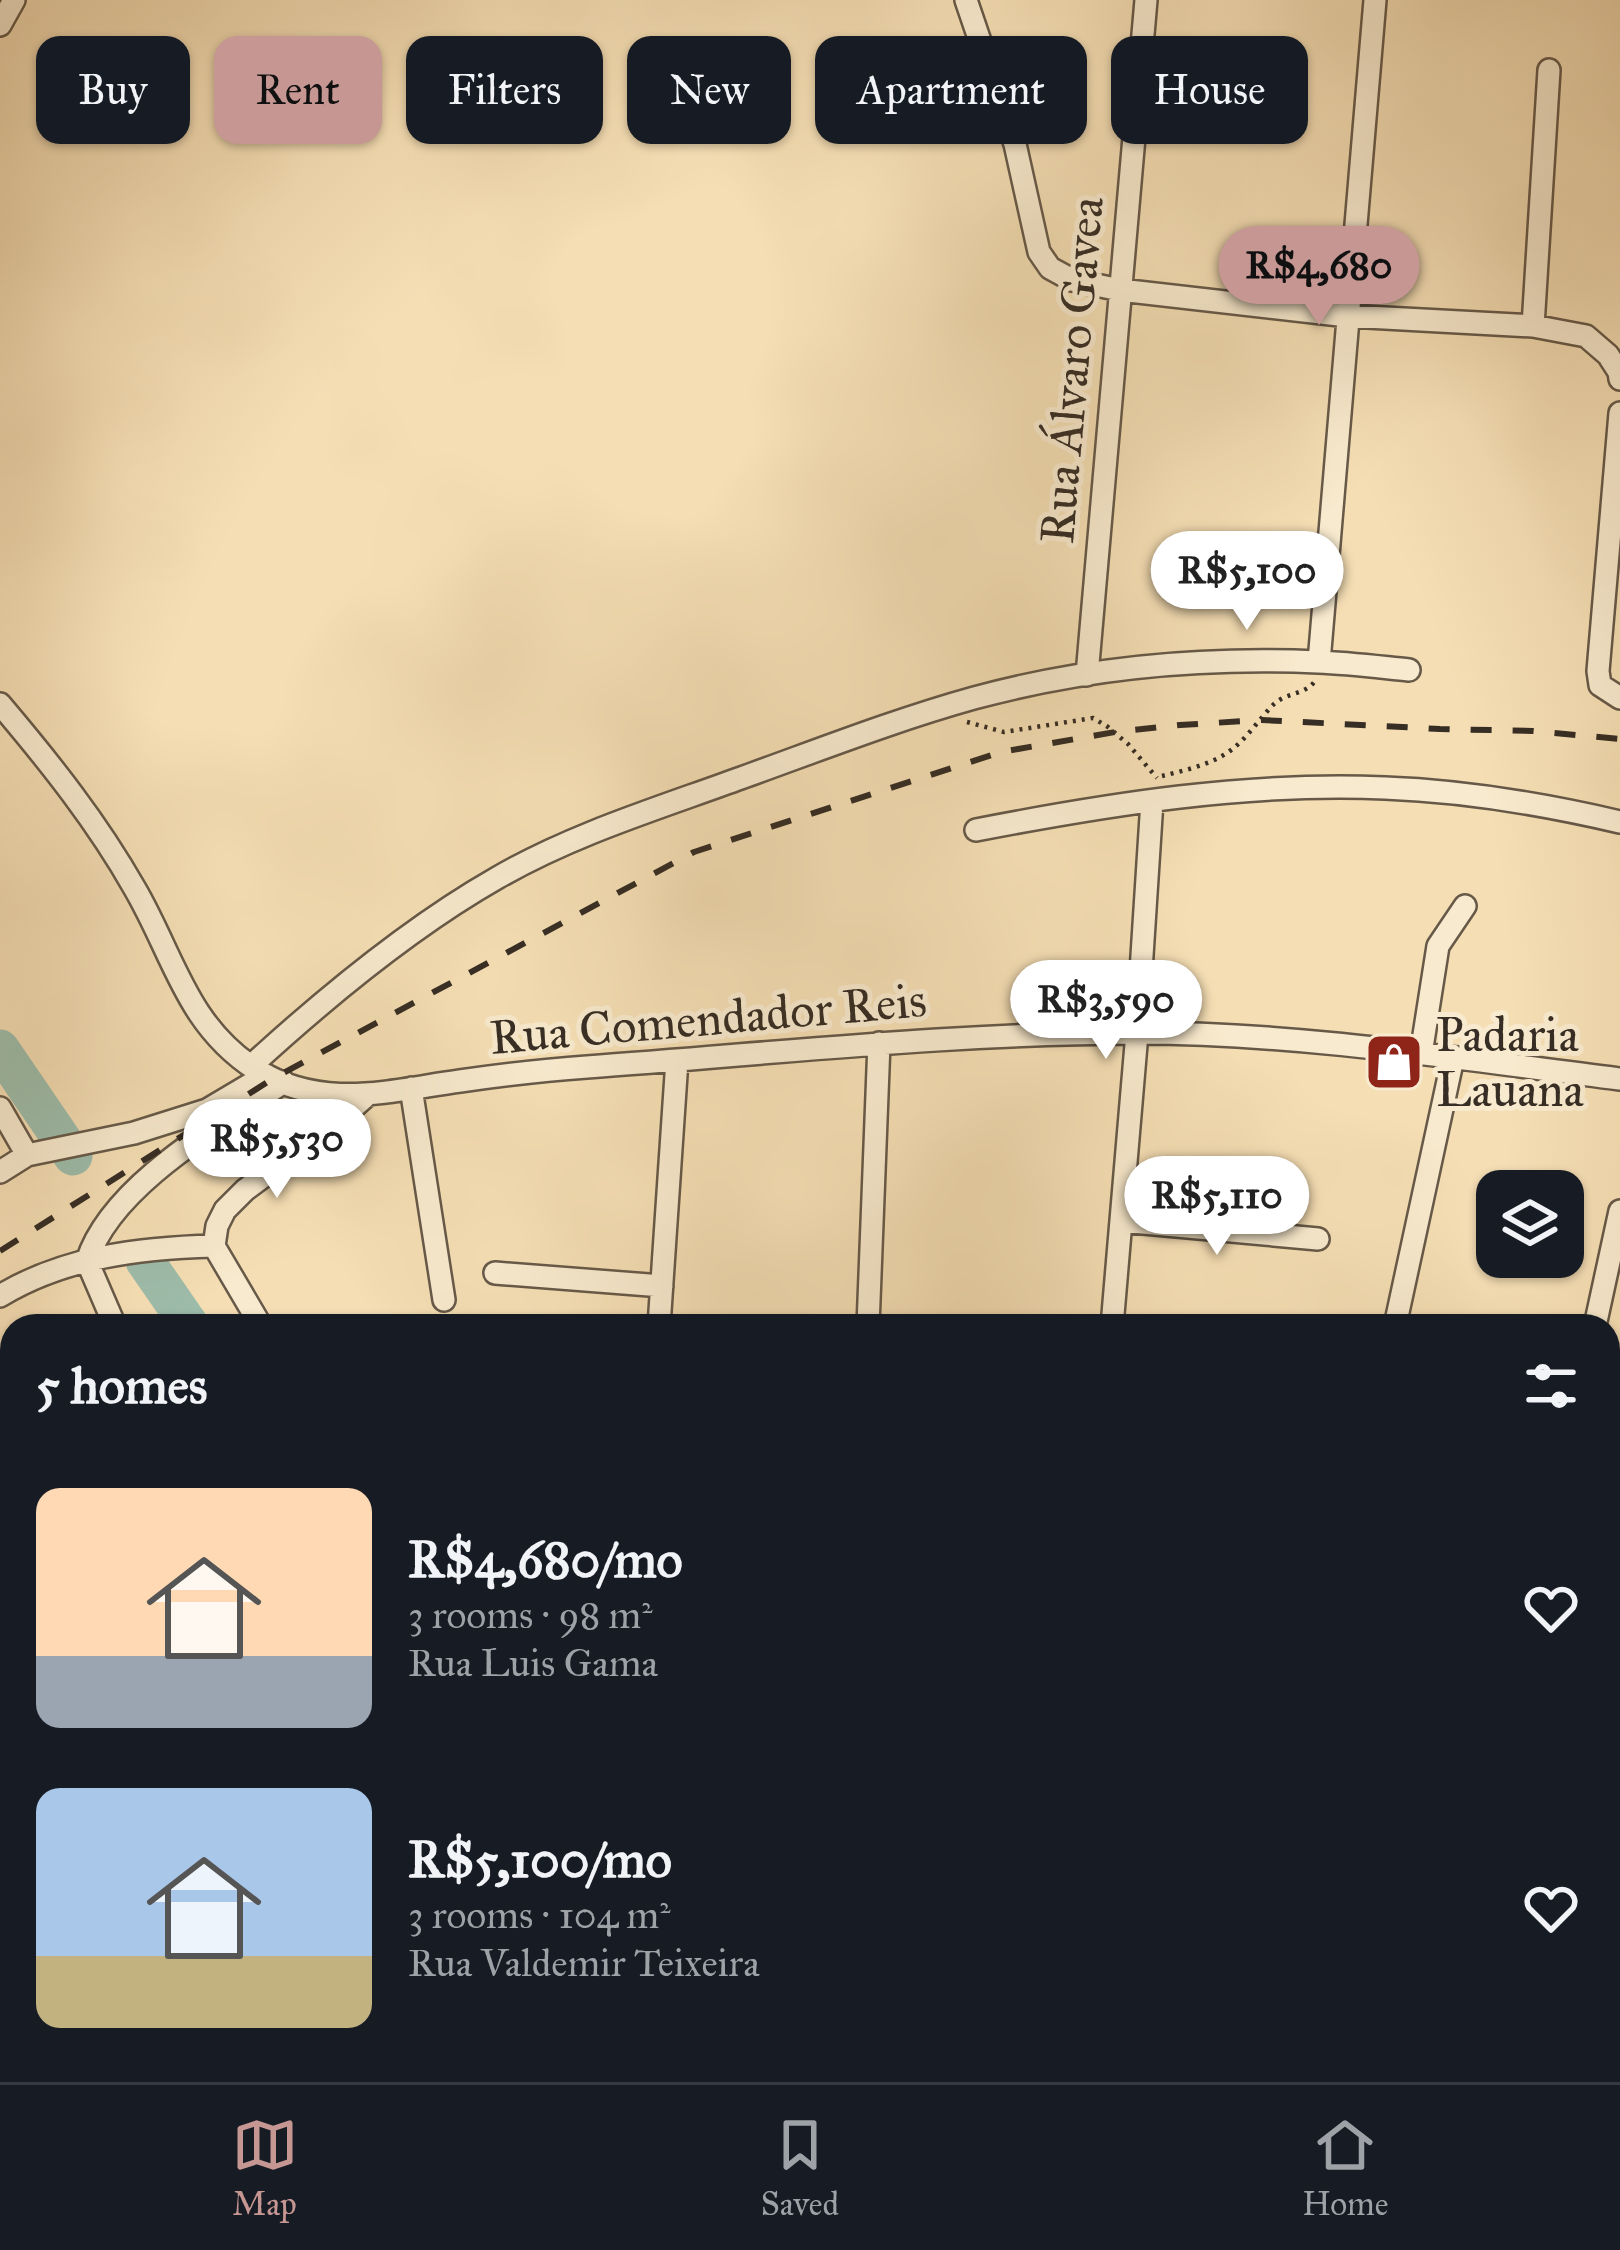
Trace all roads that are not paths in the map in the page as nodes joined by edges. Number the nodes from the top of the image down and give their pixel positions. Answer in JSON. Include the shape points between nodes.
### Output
{"nodes":[{"id":1,"x":14,"y":0,"type":"edge"},
{"id":2,"x":965,"y":0,"type":"edge"},
{"id":3,"x":1146,"y":0,"type":"edge"},
{"id":4,"x":1375,"y":0,"type":"edge"},
{"id":5,"x":0,"y":25,"type":"edge"},
{"id":6,"x":1549,"y":70,"type":"dead end"},
{"id":7,"x":1120,"y":290,"type":"junction"},
{"id":8,"x":1348,"y":316,"type":"junction"},
{"id":9,"x":1533,"y":326,"type":"junction"},
{"id":10,"x":1620,"y":379,"type":"edge"},
{"id":11,"x":1620,"y":413,"type":"edge"},
{"id":12,"x":1318,"y":662,"type":"junction"},
{"id":13,"x":1409,"y":670,"type":"dead end"},
{"id":14,"x":1087,"y":675,"type":"junction"},
{"id":15,"x":1620,"y":698,"type":"edge"},
{"id":16,"x":0,"y":704,"type":"edge"},
{"id":17,"x":1153,"y":801,"type":"junction"},
{"id":18,"x":1620,"y":822,"type":"edge"},
{"id":19,"x":976,"y":830,"type":"dead end"},
{"id":20,"x":1465,"y":906,"type":"dead end"},
{"id":21,"x":1137,"y":1033,"type":"junction"},
{"id":22,"x":879,"y":1043,"type":"junction"},
{"id":23,"x":1421,"y":1054,"type":"junction"},
{"id":24,"x":1453,"y":1058,"type":"junction"},
{"id":25,"x":677,"y":1060,"type":"junction"},
{"id":26,"x":267,"y":1074,"type":"junction"},
{"id":27,"x":1620,"y":1079,"type":"edge"},
{"id":28,"x":411,"y":1088,"type":"junction"},
{"id":29,"x":365,"y":1096,"type":"junction"},
{"id":30,"x":0,"y":1108,"type":"edge"},
{"id":31,"x":27,"y":1155,"type":"junction"},
{"id":32,"x":0,"y":1172,"type":"edge"},
{"id":33,"x":1620,"y":1211,"type":"edge"},
{"id":34,"x":1121,"y":1221,"type":"junction"},
{"id":35,"x":1318,"y":1239,"type":"dead end"},
{"id":36,"x":214,"y":1246,"type":"junction"},
{"id":37,"x":87,"y":1261,"type":"junction"},
{"id":38,"x":495,"y":1273,"type":"dead end"},
{"id":39,"x":662,"y":1286,"type":"junction"},
{"id":40,"x":0,"y":1296,"type":"edge"},
{"id":41,"x":444,"y":1300,"type":"dead end"},
{"id":42,"x":110,"y":1314,"type":"edge"},
{"id":43,"x":254,"y":1314,"type":"edge"},
{"id":44,"x":660,"y":1314,"type":"edge"},
{"id":45,"x":868,"y":1314,"type":"edge"},
{"id":46,"x":1113,"y":1314,"type":"edge"},
{"id":47,"x":1398,"y":1314,"type":"edge"},
{"id":48,"x":1598,"y":1314,"type":"edge"}],
"edges":[{"from":1,"to":5,"type":"street"},
{"from":2,"to":7,"type":"street","via":[[1015,144],[1039,252],[1072,280]]},
{"from":3,"to":7,"type":"street","name":"Rua Álvaro Gavea"},
{"from":4,"to":8,"type":"street"},
{"from":6,"to":9,"type":"street"},
{"from":7,"to":8,"type":"street"},
{"from":7,"to":14,"type":"street","name":"Rua Álvaro Gavea"},
{"from":8,"to":9,"type":"street"},
{"from":8,"to":12,"type":"street"},
{"from":9,"to":10,"type":"street","via":[[1586,337]]},
{"from":11,"to":15,"type":"street","via":[[1598,670],[1600,685]]},
{"from":12,"to":13,"type":"street"},
{"from":12,"to":14,"type":"street"},
{"from":14,"to":26,"type":"street","via":[[935,710],[596,830],[498,877],[308,1015]]},
{"from":16,"to":26,"type":"street","name":"Rua Comendador Reis","via":[[98,827],[198,1015]]},
{"from":17,"to":18,"type":"street","via":[[1382,788]]},
{"from":17,"to":19,"type":"street"},
{"from":17,"to":21,"type":"street"},
{"from":20,"to":23,"type":"street","via":[[1438,946]]},
{"from":21,"to":22,"type":"street","name":"Rua Comendador Reis"},
{"from":21,"to":23,"type":"street","name":"Rua Comendador Reis"},
{"from":21,"to":34,"type":"street"},
{"from":22,"to":25,"type":"street","name":"Rua Comendador Reis"},
{"from":22,"to":45,"type":"street"},
{"from":23,"to":24,"type":"street","name":"Rua Comendador Reis"},
{"from":24,"to":27,"type":"street","name":"Rua Comendador Reis"},
{"from":24,"to":47,"type":"street"},
{"from":25,"to":28,"type":"street","name":"Rua Comendador Reis"},
{"from":25,"to":39,"type":"street"},
{"from":26,"to":29,"type":"street","name":"Rua Comendador Reis","via":[[327,1095]]},
{"from":26,"to":31,"type":"street","via":[[207,1110]]},
{"from":26,"to":37,"type":"street","via":[[141,1185],[93,1240]]},
{"from":28,"to":29,"type":"street","name":"Rua Comendador Reis"},
{"from":28,"to":41,"type":"street"},
{"from":29,"to":36,"type":"street","via":[[244,1190],[225,1210]]},
{"from":30,"to":31,"type":"street"},
{"from":31,"to":32,"type":"street"},
{"from":33,"to":48,"type":"street"},
{"from":34,"to":35,"type":"street"},
{"from":34,"to":46,"type":"street"},
{"from":36,"to":37,"type":"street"},
{"from":36,"to":43,"type":"street"},
{"from":37,"to":40,"type":"street"},
{"from":37,"to":42,"type":"street"},
{"from":38,"to":39,"type":"street"},
{"from":39,"to":44,"type":"street"}]}
